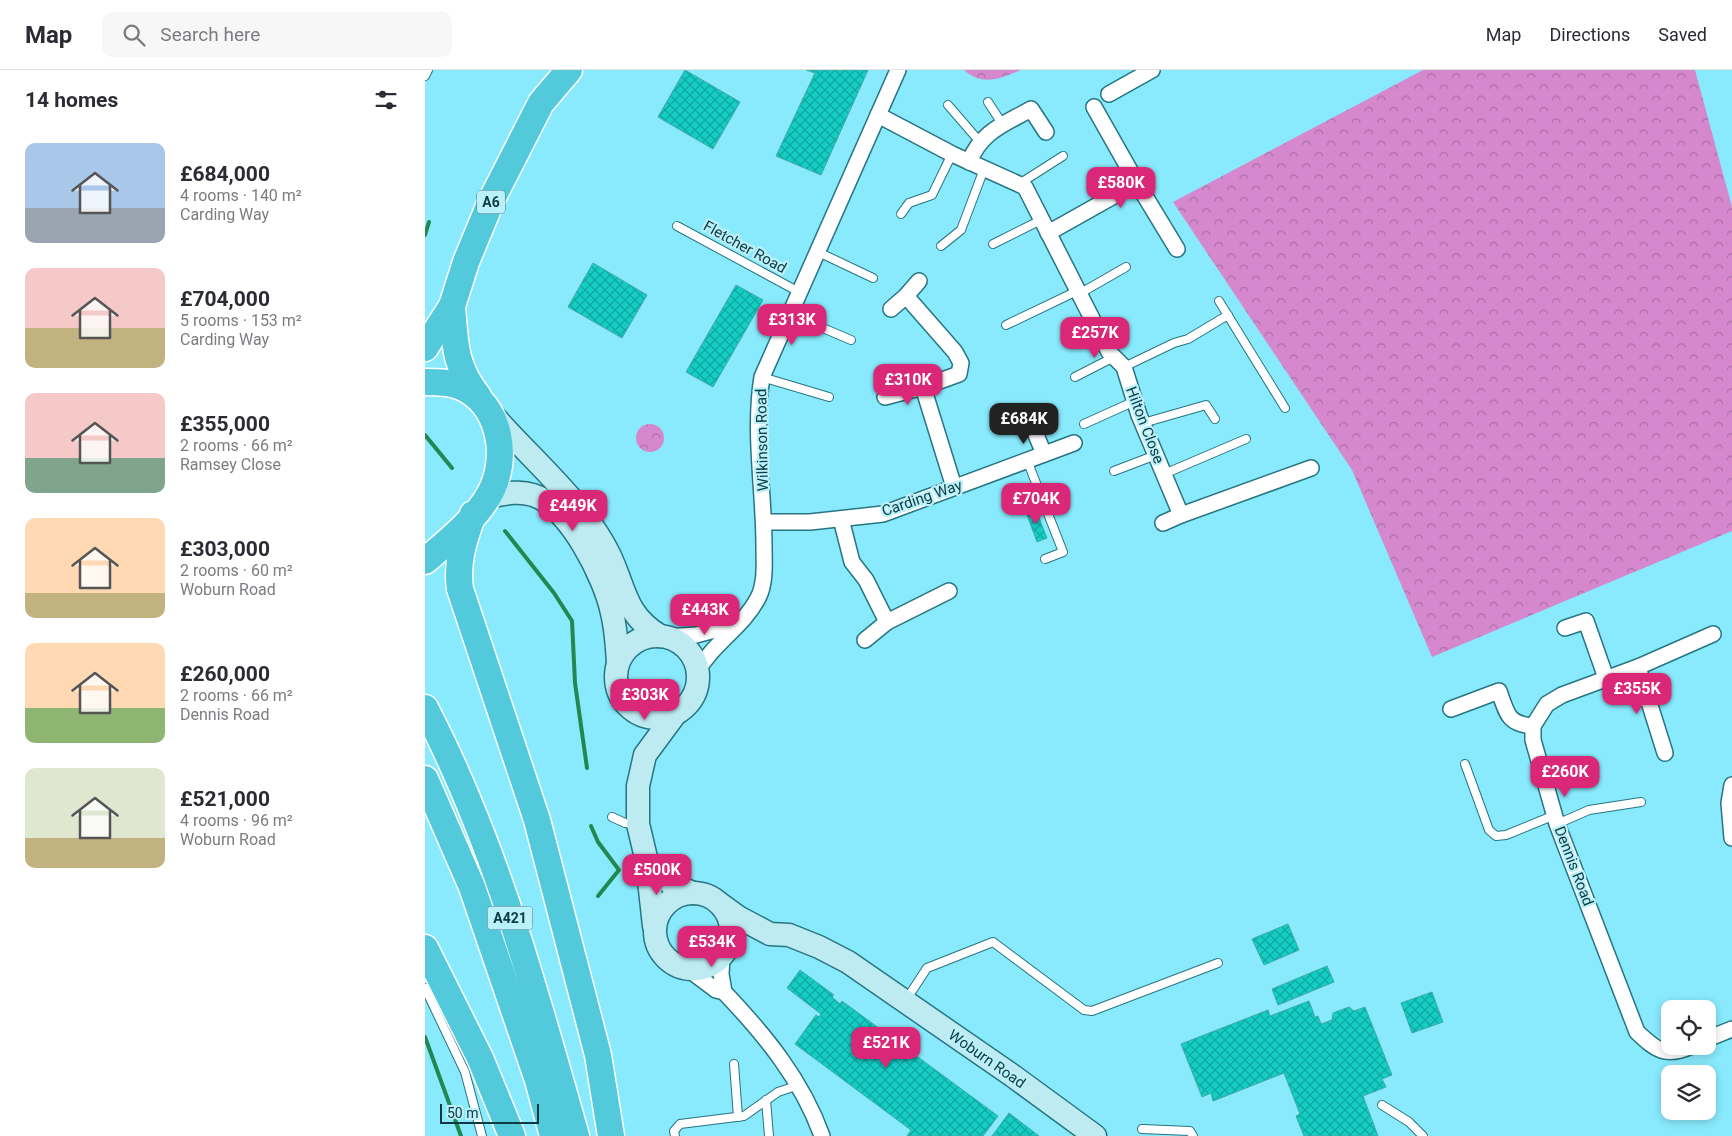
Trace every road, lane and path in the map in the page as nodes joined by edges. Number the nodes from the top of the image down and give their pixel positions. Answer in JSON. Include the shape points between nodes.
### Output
{"nodes":[{"id":1,"x":428,"y":70,"type":"edge"},
{"id":2,"x":554,"y":70,"type":"edge"},
{"id":3,"x":569,"y":70,"type":"edge"},
{"id":4,"x":898,"y":70,"type":"edge"},
{"id":5,"x":1146,"y":71,"type":"edge"},
{"id":6,"x":425,"y":76,"type":"edge"},
{"id":7,"x":1109,"y":94,"type":"dead end"},
{"id":8,"x":987,"y":102,"type":"dead end"},
{"id":9,"x":541,"y":103,"type":"junction"},
{"id":10,"x":948,"y":105,"type":"dead end"},
{"id":11,"x":1094,"y":107,"type":"dead end"},
{"id":12,"x":878,"y":115,"type":"junction"},
{"id":13,"x":1003,"y":125,"type":"junction"},
{"id":14,"x":1046,"y":132,"type":"dead end"},
{"id":15,"x":980,"y":142,"type":"junction"},
{"id":16,"x":952,"y":154,"type":"junction"},
{"id":17,"x":1063,"y":156,"type":"dead end"},
{"id":18,"x":969,"y":162,"type":"junction"},
{"id":19,"x":984,"y":169,"type":"junction"},
{"id":20,"x":1137,"y":183,"type":"junction"},
{"id":21,"x":1019,"y":184,"type":"junction"},
{"id":22,"x":901,"y":214,"type":"dead end"},
{"id":23,"x":677,"y":226,"type":"dead end"},
{"id":24,"x":1045,"y":226,"type":"junction"},
{"id":25,"x":993,"y":244,"type":"dead end"},
{"id":26,"x":941,"y":246,"type":"dead end"},
{"id":27,"x":1177,"y":249,"type":"dead end"},
{"id":28,"x":817,"y":252,"type":"junction"},
{"id":29,"x":1126,"y":267,"type":"dead end"},
{"id":30,"x":873,"y":278,"type":"dead end"},
{"id":31,"x":919,"y":281,"type":"dead end"},
{"id":32,"x":799,"y":292,"type":"junction"},
{"id":33,"x":1078,"y":293,"type":"junction"},
{"id":34,"x":906,"y":296,"type":"junction"},
{"id":35,"x":1219,"y":300,"type":"dead end"},
{"id":36,"x":452,"y":306,"type":"junction"},
{"id":37,"x":891,"y":309,"type":"dead end"},
{"id":38,"x":790,"y":314,"type":"junction"},
{"id":39,"x":1228,"y":315,"type":"junction"},
{"id":40,"x":1006,"y":325,"type":"dead end"},
{"id":41,"x":851,"y":340,"type":"dead end"},
{"id":42,"x":425,"y":348,"type":"edge"},
{"id":43,"x":1119,"y":362,"type":"junction"},
{"id":44,"x":762,"y":377,"type":"junction"},
{"id":45,"x":1075,"y":377,"type":"dead end"},
{"id":46,"x":425,"y":382,"type":"edge"},
{"id":47,"x":923,"y":386,"type":"junction"},
{"id":48,"x":885,"y":396,"type":"dead end"},
{"id":49,"x":829,"y":397,"type":"dead end"},
{"id":50,"x":1135,"y":402,"type":"junction"},
{"id":51,"x":486,"y":407,"type":"junction"},
{"id":52,"x":1285,"y":408,"type":"dead end"},
{"id":53,"x":1215,"y":418,"type":"dead end"},
{"id":54,"x":1143,"y":423,"type":"junction"},
{"id":55,"x":1083,"y":424,"type":"dead end"},
{"id":56,"x":1032,"y":425,"type":"dead end"},
{"id":57,"x":1246,"y":439,"type":"dead end"},
{"id":58,"x":1074,"y":443,"type":"dead end"},
{"id":59,"x":1044,"y":454,"type":"junction"},
{"id":60,"x":1156,"y":455,"type":"junction"},
{"id":61,"x":1027,"y":460,"type":"junction"},
{"id":62,"x":1311,"y":468,"type":"dead end"},
{"id":63,"x":1114,"y":471,"type":"dead end"},
{"id":64,"x":1164,"y":474,"type":"junction"},
{"id":65,"x":954,"y":487,"type":"junction"},
{"id":66,"x":481,"y":506,"type":"junction"},
{"id":67,"x":1181,"y":514,"type":"junction"},
{"id":68,"x":841,"y":519,"type":"junction"},
{"id":69,"x":764,"y":522,"type":"junction"},
{"id":70,"x":1163,"y":523,"type":"dead end"},
{"id":71,"x":1045,"y":559,"type":"dead end"},
{"id":72,"x":425,"y":561,"type":"edge"},
{"id":73,"x":949,"y":591,"type":"dead end"},
{"id":74,"x":741,"y":622,"type":"junction"},
{"id":75,"x":887,"y":622,"type":"junction"},
{"id":76,"x":1565,"y":628,"type":"dead end"},
{"id":77,"x":1713,"y":634,"type":"dead end"},
{"id":78,"x":662,"y":636,"type":"junction"},
{"id":79,"x":865,"y":640,"type":"dead end"},
{"id":80,"x":618,"y":663,"type":"junction"},
{"id":81,"x":1638,"y":667,"type":"junction"},
{"id":82,"x":697,"y":672,"type":"junction"},
{"id":83,"x":1606,"y":678,"type":"junction"},
{"id":84,"x":425,"y":708,"type":"edge"},
{"id":85,"x":1451,"y":709,"type":"dead end"},
{"id":86,"x":634,"y":711,"type":"junction"},
{"id":87,"x":675,"y":713,"type":"junction"},
{"id":88,"x":1533,"y":726,"type":"junction"},
{"id":89,"x":1665,"y":753,"type":"dead end"},
{"id":90,"x":645,"y":755,"type":"junction"},
{"id":91,"x":1465,"y":764,"type":"dead end"},
{"id":92,"x":425,"y":779,"type":"edge"},
{"id":93,"x":1732,"y":785,"type":"edge"},
{"id":94,"x":1641,"y":802,"type":"dead end"},
{"id":95,"x":612,"y":817,"type":"dead end"},
{"id":96,"x":1556,"y":820,"type":"junction"},
{"id":97,"x":638,"y":824,"type":"junction"},
{"id":98,"x":1732,"y":838,"type":"edge"},
{"id":99,"x":647,"y":862,"type":"junction"},
{"id":100,"x":693,"y":893,"type":"junction"},
{"id":101,"x":720,"y":904,"type":"junction"},
{"id":102,"x":655,"y":927,"type":"junction"},
{"id":103,"x":770,"y":934,"type":"junction"},
{"id":104,"x":425,"y":948,"type":"edge"},
{"id":105,"x":724,"y":954,"type":"junction"},
{"id":106,"x":1218,"y":963,"type":"dead end"},
{"id":107,"x":688,"y":969,"type":"junction"},
{"id":108,"x":425,"y":988,"type":"edge"},
{"id":109,"x":724,"y":992,"type":"junction"},
{"id":110,"x":905,"y":1002,"type":"junction"},
{"id":111,"x":1732,"y":1029,"type":"edge"},
{"id":112,"x":1716,"y":1035,"type":"edge"},
{"id":113,"x":1661,"y":1050,"type":"edge"},
{"id":114,"x":734,"y":1064,"type":"dead end"},
{"id":115,"x":799,"y":1085,"type":"junction"},
{"id":116,"x":767,"y":1100,"type":"junction"},
{"id":117,"x":1383,"y":1106,"type":"dead end"},
{"id":118,"x":738,"y":1117,"type":"junction"},
{"id":119,"x":1142,"y":1129,"type":"dead end"},
{"id":120,"x":482,"y":1136,"type":"edge"},
{"id":121,"x":512,"y":1136,"type":"edge"},
{"id":122,"x":553,"y":1136,"type":"edge"},
{"id":123,"x":576,"y":1136,"type":"edge"},
{"id":124,"x":611,"y":1136,"type":"edge"},
{"id":125,"x":675,"y":1136,"type":"edge"},
{"id":126,"x":769,"y":1136,"type":"edge"},
{"id":127,"x":822,"y":1136,"type":"edge"},
{"id":128,"x":1095,"y":1136,"type":"edge"},
{"id":129,"x":1193,"y":1136,"type":"edge"},
{"id":130,"x":1423,"y":1136,"type":"edge"}],
"edges":[{"from":1,"to":6,"type":"lane"},
{"from":2,"to":9,"type":"highway"},
{"from":3,"to":9,"type":"highway","number":"A6"},
{"from":4,"to":12,"type":"street","name":"Wilkinson Road"},
{"from":5,"to":7,"type":"street"},
{"from":8,"to":13,"type":"lane"},
{"from":9,"to":36,"type":"highway","number":"A6","via":[[492,199]]},
{"from":10,"to":15,"type":"lane"},
{"from":11,"to":20,"type":"street"},
{"from":12,"to":16,"type":"street"},
{"from":12,"to":28,"type":"street","name":"Wilkinson Road"},
{"from":13,"to":14,"type":"street","via":[[1031,109]]},
{"from":13,"to":15,"type":"street"},
{"from":15,"to":18,"type":"street"},
{"from":16,"to":18,"type":"street"},
{"from":16,"to":22,"type":"lane","via":[[933,195],[909,204]]},
{"from":17,"to":21,"type":"lane"},
{"from":18,"to":19,"type":"street"},
{"from":19,"to":21,"type":"street"},
{"from":19,"to":26,"type":"lane","via":[[961,230]]},
{"from":20,"to":24,"type":"street"},
{"from":20,"to":27,"type":"street"},
{"from":21,"to":24,"type":"street","name":"Hilton Close","via":[[1025,187]]},
{"from":23,"to":32,"type":"lane","name":"Fletcher Road"},
{"from":24,"to":25,"type":"lane"},
{"from":24,"to":33,"type":"street","name":"Hilton Close"},
{"from":28,"to":30,"type":"lane"},
{"from":28,"to":32,"type":"street","name":"Wilkinson Road"},
{"from":29,"to":33,"type":"lane"},
{"from":31,"to":34,"type":"street"},
{"from":32,"to":38,"type":"street","name":"Wilkinson Road"},
{"from":33,"to":40,"type":"lane"},
{"from":33,"to":43,"type":"street","name":"Hilton Close","via":[[1109,352]]},
{"from":34,"to":37,"type":"street"},
{"from":34,"to":47,"type":"street","via":[[961,363],[959,374]]},
{"from":35,"to":39,"type":"lane"},
{"from":36,"to":42,"type":"highway","number":"A6"},
{"from":36,"to":51,"type":"highway","number":"A6","via":[[456,357],[465,378]]},
{"from":38,"to":41,"type":"lane"},
{"from":38,"to":44,"type":"street","name":"Wilkinson Road"},
{"from":39,"to":43,"type":"lane","via":[[1188,339]]},
{"from":39,"to":52,"type":"lane"},
{"from":43,"to":45,"type":"lane"},
{"from":43,"to":50,"type":"street","name":"Hilton Close"},
{"from":44,"to":49,"type":"lane"},
{"from":44,"to":69,"type":"street","name":"Wilkinson Road","via":[[759,394]]},
{"from":46,"to":51,"type":"highway","via":[[459,386]]},
{"from":47,"to":48,"type":"street"},
{"from":47,"to":65,"type":"street"},
{"from":50,"to":54,"type":"street","name":"Hilton Close"},
{"from":50,"to":55,"type":"lane"},
{"from":51,"to":66,"type":"highway","via":[[496,426],[500,451],[497,476]]},
{"from":51,"to":78,"type":"main road","via":[[583,513],[609,555],[634,614],[645,627]]},
{"from":53,"to":54,"type":"lane","via":[[1206,405]]},
{"from":54,"to":60,"type":"street","name":"Hilton Close"},
{"from":56,"to":59,"type":"street"},
{"from":57,"to":64,"type":"lane"},
{"from":58,"to":59,"type":"street","name":"Carding Way"},
{"from":59,"to":61,"type":"street","name":"Carding Way"},
{"from":60,"to":63,"type":"lane"},
{"from":60,"to":64,"type":"street","name":"Hilton Close"},
{"from":61,"to":65,"type":"street","name":"Carding Way"},
{"from":61,"to":71,"type":"lane","via":[[1063,552]]},
{"from":62,"to":67,"type":"street"},
{"from":64,"to":67,"type":"street","name":"Hilton Close"},
{"from":65,"to":68,"type":"street","name":"Carding Way","via":[[883,514]]},
{"from":66,"to":72,"type":"highway"},
{"from":66,"to":80,"type":"main road","via":[[516,492],[535,495],[549,503],[562,517],[592,561],[605,589],[612,612]]},
{"from":66,"to":124,"type":"highway","via":[[460,555],[460,589],[537,820],[598,1055]]},
{"from":67,"to":70,"type":"street"},
{"from":68,"to":69,"type":"street","name":"Carding Way"},
{"from":68,"to":75,"type":"street","via":[[852,562]]},
{"from":69,"to":74,"type":"street","name":"Wilkinson Road","via":[[764,572],[759,597]]},
{"from":73,"to":75,"type":"street"},
{"from":74,"to":78,"type":"street","via":[[695,636]]},
{"from":74,"to":82,"type":"street","name":"Wilkinson Road","via":[[712,650]]},
{"from":75,"to":79,"type":"street"},
{"from":76,"to":83,"type":"street","via":[[1586,621]]},
{"from":77,"to":81,"type":"street"},
{"from":78,"to":80,"type":"main road","via":[[634,642]]},
{"from":78,"to":82,"type":"main road","via":[[687,649]]},
{"from":80,"to":86,"type":"main road","via":[[618,690]]},
{"from":81,"to":83,"type":"street"},
{"from":81,"to":89,"type":"street"},
{"from":82,"to":87,"type":"main road","via":[[693,696]]},
{"from":83,"to":88,"type":"street","via":[[1547,704]]},
{"from":84,"to":123,"type":"highway","number":"A421","via":[[483,838],[532,980]]},
{"from":85,"to":88,"type":"street","via":[[1499,691],[1512,721]]},
{"from":86,"to":87,"type":"main road","via":[[654,718]]},
{"from":86,"to":90,"type":"main road"},
{"from":87,"to":90,"type":"main road"},
{"from":88,"to":96,"type":"street","name":"Dennis Road","via":[[1533,740]]},
{"from":90,"to":97,"type":"main road","via":[[638,786]]},
{"from":91,"to":96,"type":"lane","via":[[1489,830],[1496,836]]},
{"from":92,"to":122,"type":"highway","number":"A421","via":[[472,888]]},
{"from":93,"to":98,"type":"street","via":[[1729,803]]},
{"from":94,"to":96,"type":"lane","via":[[1589,810]]},
{"from":95,"to":97,"type":"lane"},
{"from":96,"to":113,"type":"street","name":"Dennis Road","via":[[1637,1032],[1655,1049]]},
{"from":97,"to":99,"type":"main road"},
{"from":99,"to":100,"type":"main road","via":[[670,882]]},
{"from":99,"to":102,"type":"main road"},
{"from":100,"to":101,"type":"main road","via":[[708,896]]},
{"from":100,"to":102,"type":"main road","via":[[672,899],[660,911]]},
{"from":101,"to":103,"type":"main road","name":"Woburn Road"},
{"from":101,"to":105,"type":"main road","via":[[731,927]]},
{"from":102,"to":107,"type":"main road","via":[[655,939],[663,955],[677,966]]},
{"from":103,"to":105,"type":"main road","name":"Woburn Road","via":[[741,943]]},
{"from":103,"to":110,"type":"main road","name":"Woburn Road","via":[[789,935],[819,946]]},
{"from":104,"to":121,"type":"highway","via":[[480,1058]]},
{"from":105,"to":107,"type":"main road","via":[[707,967]]},
{"from":105,"to":109,"type":"street","via":[[721,974]]},
{"from":106,"to":110,"type":"lane","via":[[1092,1011],[1084,1010],[993,942],[927,968]]},
{"from":107,"to":109,"type":"street","via":[[716,990]]},
{"from":108,"to":120,"type":"lane","via":[[465,1072]]},
{"from":109,"to":115,"type":"street","via":[[769,1042]]},
{"from":110,"to":128,"type":"main road","name":"Woburn Road"},
{"from":111,"to":112,"type":"street"},
{"from":114,"to":118,"type":"lane"},
{"from":115,"to":116,"type":"lane","via":[[778,1092]]},
{"from":115,"to":127,"type":"street"},
{"from":116,"to":118,"type":"lane"},
{"from":116,"to":126,"type":"lane"},
{"from":117,"to":130,"type":"lane","via":[[1409,1122]]},
{"from":118,"to":125,"type":"lane","via":[[680,1124],[674,1131]]},
{"from":119,"to":129,"type":"lane","via":[[1190,1131]]}]}
